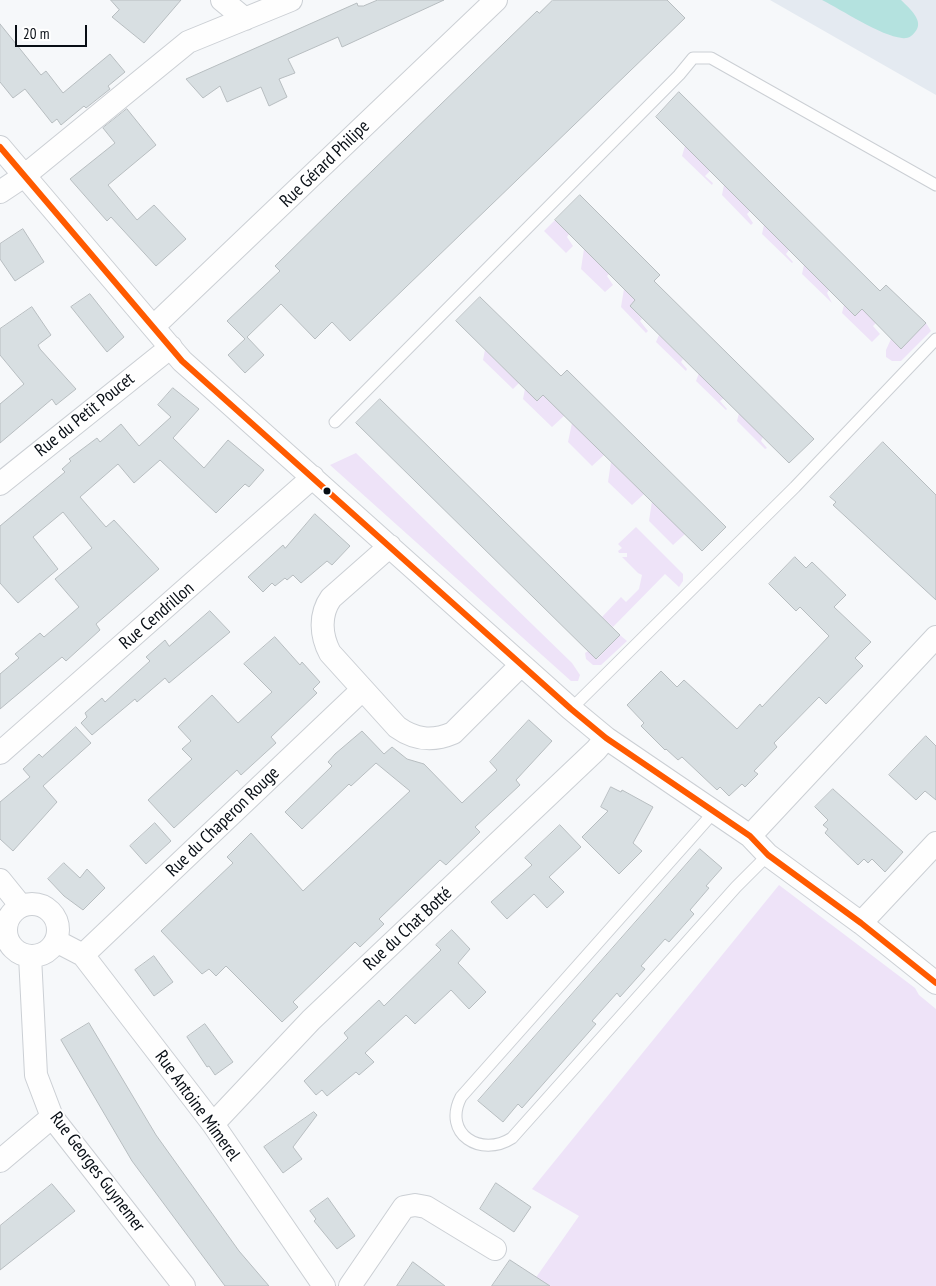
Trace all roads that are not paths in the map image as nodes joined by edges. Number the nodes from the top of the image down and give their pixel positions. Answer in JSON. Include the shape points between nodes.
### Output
{"nodes":[{"id":1,"x":222,"y":0,"type":"edge"},
{"id":2,"x":291,"y":0,"type":"edge"},
{"id":3,"x":496,"y":0,"type":"edge"},
{"id":4,"x":245,"y":19,"type":"junction"},
{"id":5,"x":0,"y":147,"type":"edge"},
{"id":6,"x":24,"y":176,"type":"junction"},
{"id":7,"x":936,"y":185,"type":"edge"},
{"id":8,"x":0,"y":192,"type":"edge"},
{"id":9,"x":153,"y":327,"type":"junction"},
{"id":10,"x":936,"y":339,"type":"edge"},
{"id":11,"x":171,"y":347,"type":"junction"},
{"id":12,"x":335,"y":422,"type":"dead end"},
{"id":13,"x":313,"y":478,"type":"junction"},
{"id":14,"x":0,"y":484,"type":"edge"},
{"id":15,"x":390,"y":546,"type":"junction"},
{"id":16,"x":936,"y":637,"type":"edge"},
{"id":17,"x":521,"y":665,"type":"junction"},
{"id":18,"x":362,"y":690,"type":"junction"},
{"id":19,"x":571,"y":709,"type":"junction"},
{"id":20,"x":606,"y":738,"type":"junction"},
{"id":21,"x":0,"y":754,"type":"edge"},
{"id":22,"x":714,"y":812,"type":"junction"},
{"id":23,"x":750,"y":836,"type":"junction"},
{"id":24,"x":936,"y":844,"type":"edge"},
{"id":25,"x":768,"y":855,"type":"junction"},
{"id":26,"x":0,"y":880,"type":"edge"},
{"id":27,"x":21,"y":906,"type":"junction"},
{"id":28,"x":861,"y":924,"type":"junction"},
{"id":29,"x":4,"y":941,"type":"edge"},
{"id":30,"x":56,"y":941,"type":"junction"},
{"id":31,"x":83,"y":955,"type":"junction"},
{"id":32,"x":30,"y":956,"type":"junction"},
{"id":33,"x":936,"y":983,"type":"edge"},
{"id":34,"x":52,"y":1117,"type":"junction"},
{"id":35,"x":212,"y":1124,"type":"junction"},
{"id":36,"x":0,"y":1161,"type":"edge"},
{"id":37,"x":495,"y":1249,"type":"dead end"},
{"id":38,"x":184,"y":1286,"type":"edge"},
{"id":39,"x":324,"y":1286,"type":"edge"},
{"id":40,"x":350,"y":1286,"type":"edge"}],
"edges":[{"from":1,"to":4,"type":"street"},
{"from":2,"to":4,"type":"street"},
{"from":3,"to":9,"type":"street","name":"Rue Gérard Philipe"},
{"from":4,"to":6,"type":"street","via":[[188,42]]},
{"from":5,"to":6,"type":"street"},
{"from":6,"to":8,"type":"street"},
{"from":6,"to":9,"type":"street"},
{"from":7,"to":12,"type":"lane","via":[[711,58],[693,58],[680,75]]},
{"from":9,"to":11,"type":"street"},
{"from":10,"to":19,"type":"lane","via":[[795,487]]},
{"from":11,"to":13,"type":"street","via":[[182,361]]},
{"from":11,"to":14,"type":"street","name":"Rue du Petit Poucet"},
{"from":13,"to":15,"type":"street"},
{"from":13,"to":21,"type":"street","name":"Rue Cendrillon"},
{"from":15,"to":17,"type":"street"},
{"from":15,"to":18,"type":"street","via":[[331,598],[325,610],[323,633],[327,648]]},
{"from":16,"to":23,"type":"street"},
{"from":17,"to":18,"type":"street","via":[[463,725],[440,738],[425,740],[406,734]]},
{"from":17,"to":19,"type":"street"},
{"from":18,"to":31,"type":"street","name":"Rue du Chaperon Rouge"},
{"from":19,"to":20,"type":"street"},
{"from":20,"to":22,"type":"street"},
{"from":20,"to":35,"type":"street","name":"Rue du Chat Botté","via":[[311,1020]]},
{"from":22,"to":23,"type":"street"},
{"from":22,"to":25,"type":"lane","via":[[461,1097],[457,1104],[457,1123],[466,1138],[490,1147],[512,1138]]},
{"from":23,"to":25,"type":"street"},
{"from":24,"to":28,"type":"street"},
{"from":25,"to":28,"type":"street"},
{"from":26,"to":27,"type":"street"},
{"from":27,"to":29,"type":"street","via":[[14,910],[6,924]]},
{"from":27,"to":30,"type":"street","via":[[39,905],[47,909],[57,923]]},
{"from":28,"to":33,"type":"street"},
{"from":29,"to":32,"type":"street","via":[[16,951]]},
{"from":30,"to":31,"type":"street","name":"Rue Antoine Mimerel"},
{"from":30,"to":32,"type":"street","via":[[46,953]]},
{"from":31,"to":35,"type":"street","name":"Rue Antoine Mimerel"},
{"from":32,"to":34,"type":"street","name":"Rue Georges Guynemer","via":[[36,1075]]},
{"from":34,"to":36,"type":"street"},
{"from":34,"to":38,"type":"street","name":"Rue Georges Guynemer"},
{"from":35,"to":39,"type":"street","name":"Rue Antoine Mimerel"},
{"from":37,"to":40,"type":"street","via":[[426,1208],[404,1208]]}]}
